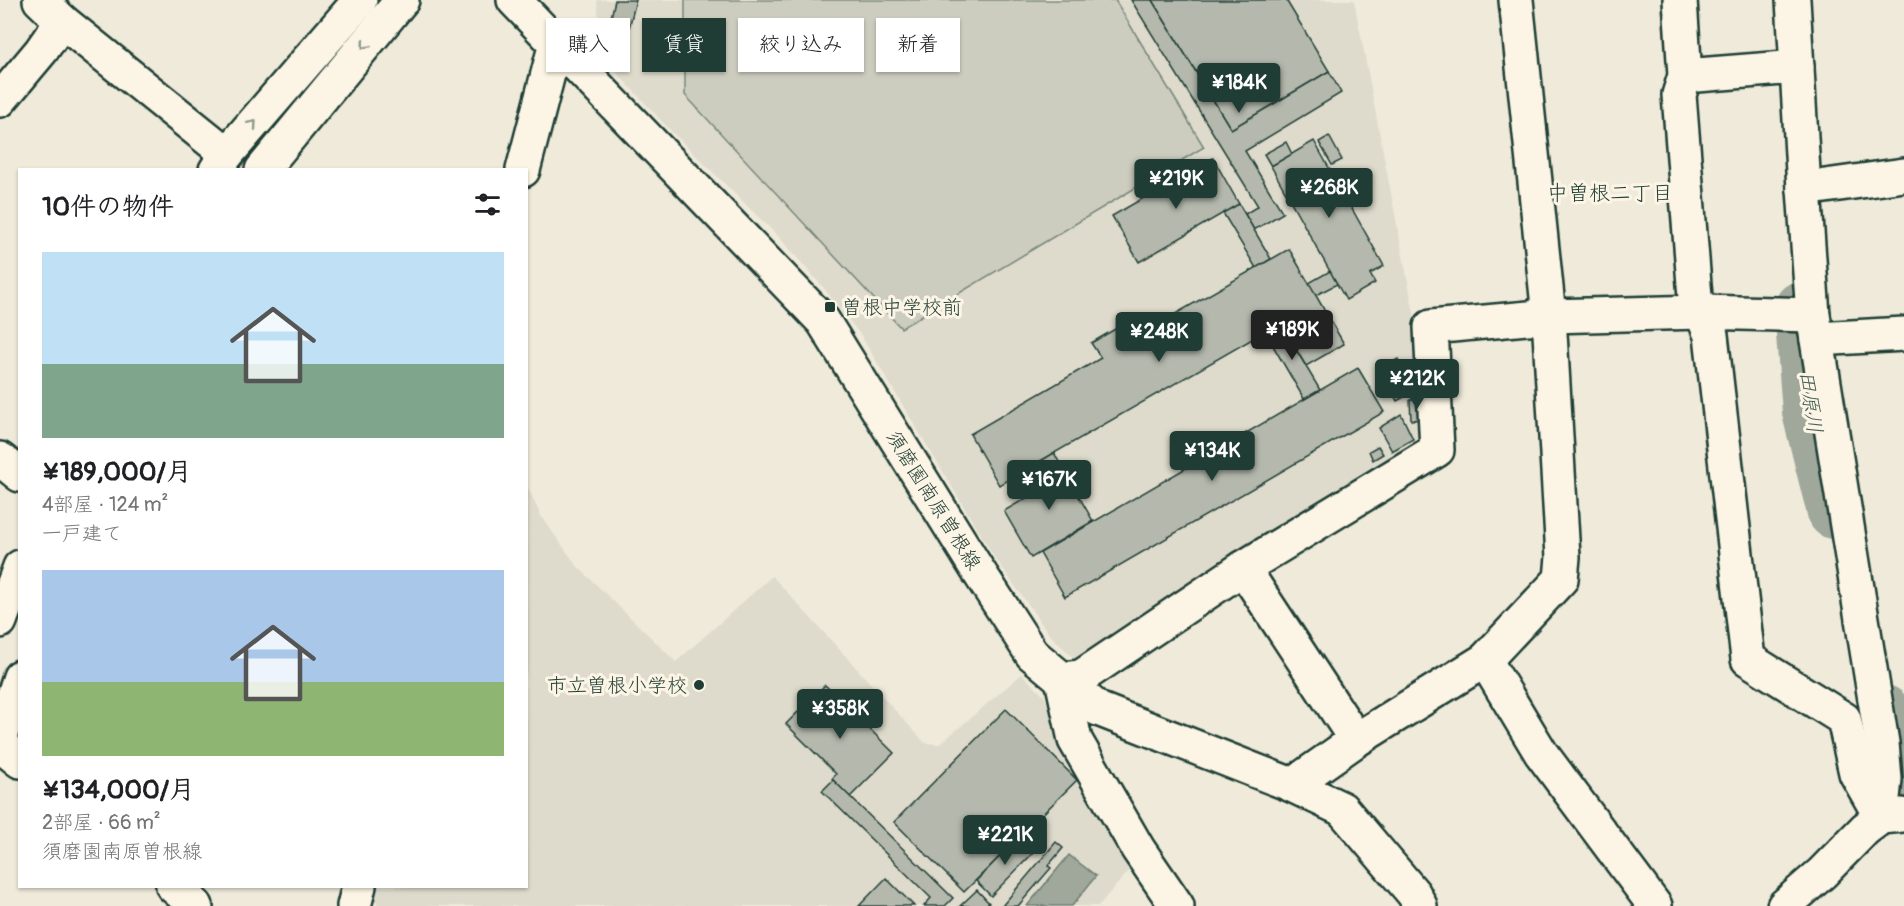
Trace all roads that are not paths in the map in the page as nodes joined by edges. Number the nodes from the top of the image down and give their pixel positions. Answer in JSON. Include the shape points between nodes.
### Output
{"nodes":[{"id":1,"x":360,"y":0,"type":"edge"},
{"id":2,"x":402,"y":0,"type":"edge"},
{"id":3,"x":514,"y":0,"type":"edge"},
{"id":4,"x":1516,"y":0,"type":"edge"},
{"id":5,"x":1680,"y":0,"type":"edge"},
{"id":6,"x":1793,"y":0,"type":"edge"},
{"id":7,"x":51,"y":11,"type":"edge"},
{"id":8,"x":546,"y":33,"type":"edge"},
{"id":9,"x":1797,"y":67,"type":"junction"},
{"id":10,"x":548,"y":72,"type":"edge"},
{"id":11,"x":584,"y":72,"type":"edge"},
{"id":12,"x":1685,"y":76,"type":"junction"},
{"id":13,"x":0,"y":100,"type":"edge"},
{"id":14,"x":221,"y":162,"type":"edge"},
{"id":15,"x":264,"y":168,"type":"edge"},
{"id":16,"x":524,"y":168,"type":"edge"},
{"id":17,"x":1904,"y":175,"type":"edge"},
{"id":18,"x":1803,"y":189,"type":"junction"},
{"id":19,"x":1701,"y":312,"type":"junction"},
{"id":20,"x":1548,"y":316,"type":"junction"},
{"id":21,"x":1815,"y":327,"type":"junction"},
{"id":22,"x":1904,"y":334,"type":"edge"},
{"id":23,"x":0,"y":459,"type":"edge"},
{"id":24,"x":18,"y":473,"type":"edge"},
{"id":25,"x":1243,"y":568,"type":"junction"},
{"id":26,"x":18,"y":572,"type":"edge"},
{"id":27,"x":0,"y":621,"type":"edge"},
{"id":28,"x":1485,"y":660,"type":"junction"},
{"id":29,"x":1062,"y":679,"type":"junction"},
{"id":30,"x":18,"y":683,"type":"edge"},
{"id":31,"x":0,"y":736,"type":"edge"},
{"id":32,"x":1356,"y":740,"type":"junction"},
{"id":33,"x":0,"y":745,"type":"edge"},
{"id":34,"x":18,"y":759,"type":"edge"},
{"id":35,"x":1292,"y":784,"type":"junction"},
{"id":36,"x":1893,"y":816,"type":"edge"},
{"id":37,"x":174,"y":888,"type":"edge"},
{"id":38,"x":358,"y":888,"type":"edge"},
{"id":39,"x":196,"y":906,"type":"edge"},
{"id":40,"x":354,"y":906,"type":"edge"},
{"id":41,"x":1177,"y":906,"type":"edge"},
{"id":42,"x":1420,"y":906,"type":"edge"},
{"id":43,"x":1655,"y":906,"type":"edge"},
{"id":44,"x":1784,"y":906,"type":"edge"}],
"edges":[{"from":14,"to":1,"type":"street","one_way":true},
{"from":2,"to":15,"type":"street","one_way":true},
{"from":3,"to":8,"type":"street","name":"須磨園南原曽根線"},
{"from":4,"to":20,"type":"street"},
{"from":5,"to":12,"type":"street"},
{"from":6,"to":9,"type":"street"},
{"from":7,"to":13,"type":"street","via":[[41,51]]},
{"from":7,"to":14,"type":"street"},
{"from":9,"to":12,"type":"street"},
{"from":9,"to":18,"type":"street"},
{"from":10,"to":16,"type":"street"},
{"from":11,"to":29,"type":"street","name":"須磨園南原曽根線","via":[[822,321],[1032,654]]},
{"from":12,"to":19,"type":"street","via":[[1679,95],[1695,297]]},
{"from":17,"to":18,"type":"street"},
{"from":18,"to":21,"type":"street"},
{"from":19,"to":20,"type":"street"},
{"from":19,"to":21,"type":"street"},
{"from":19,"to":36,"type":"street","via":[[1711,335],[1748,659],[1844,719],[1856,773]]},
{"from":20,"to":25,"type":"street","via":[[1431,327],[1437,450]]},
{"from":20,"to":28,"type":"street","via":[[1563,557],[1561,579]]},
{"from":21,"to":22,"type":"street"},
{"from":21,"to":36,"type":"street"},
{"from":23,"to":24,"type":"street"},
{"from":25,"to":29,"type":"street","via":[[1081,677]]},
{"from":25,"to":32,"type":"street"},
{"from":26,"to":27,"type":"street"},
{"from":28,"to":32,"type":"street"},
{"from":28,"to":43,"type":"street","via":[[1541,753]]},
{"from":29,"to":35,"type":"street","name":"須磨園南原曽根線","via":[[1098,709]]},
{"from":29,"to":41,"type":"street","via":[[1075,740],[1138,849]]},
{"from":30,"to":31,"type":"street"},
{"from":32,"to":35,"type":"street"},
{"from":33,"to":34,"type":"street"},
{"from":35,"to":42,"type":"street","name":"須磨園南原曽根線","via":[[1342,809]]},
{"from":36,"to":44,"type":"street","via":[[1865,829]]},
{"from":37,"to":39,"type":"street"},
{"from":38,"to":40,"type":"street"}]}
